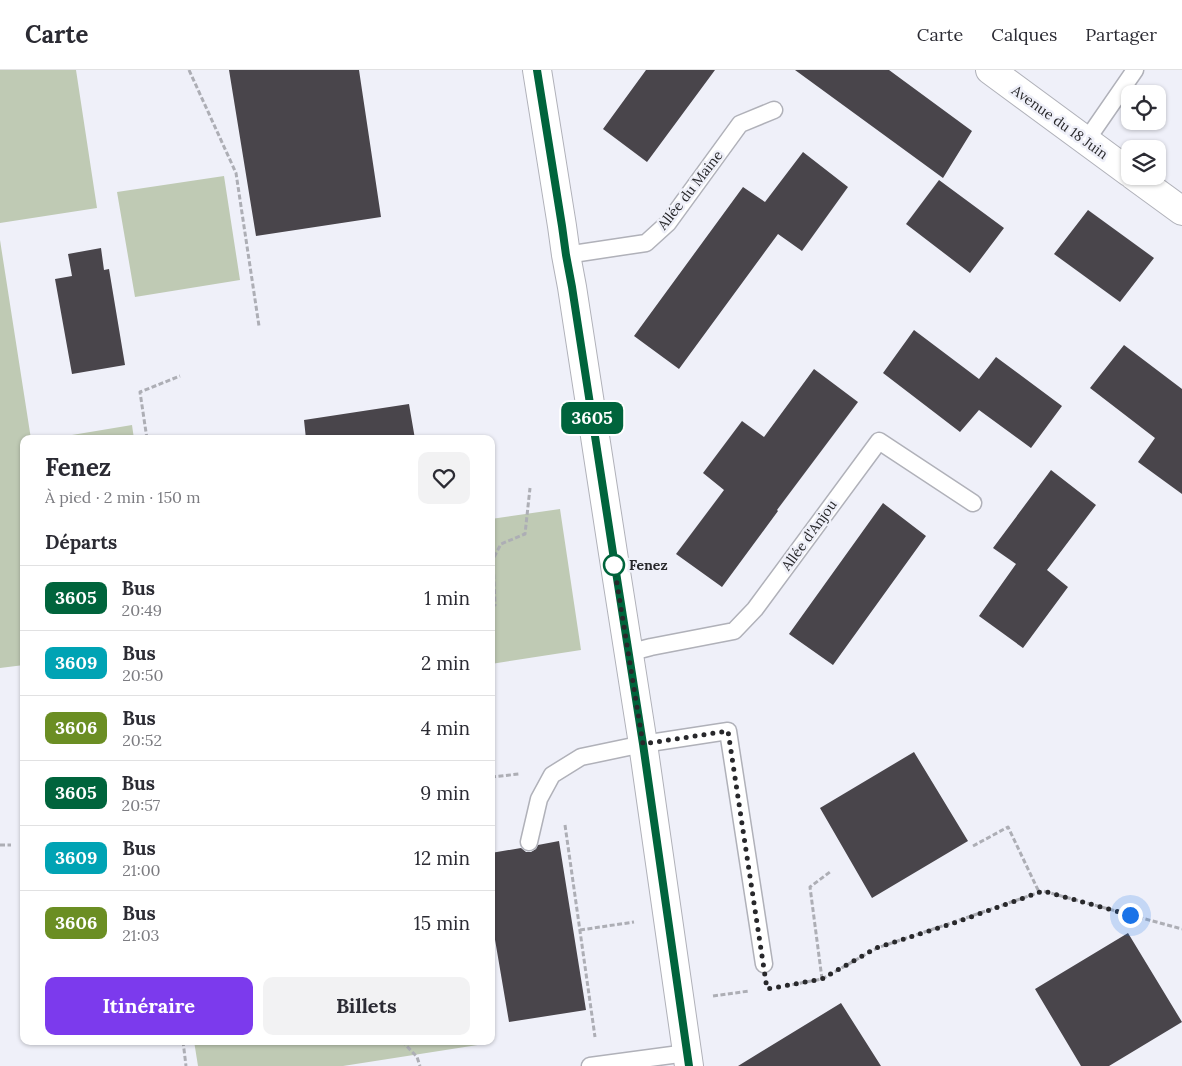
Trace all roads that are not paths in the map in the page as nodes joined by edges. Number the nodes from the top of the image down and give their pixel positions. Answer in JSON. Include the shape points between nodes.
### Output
{"nodes":[{"id":1,"x":537,"y":70,"type":"edge"},
{"id":2,"x":990,"y":70,"type":"edge"},
{"id":3,"x":1134,"y":70,"type":"edge"},
{"id":4,"x":774,"y":110,"type":"dead end"},
{"id":5,"x":1086,"y":141,"type":"junction"},
{"id":6,"x":1121,"y":166,"type":"edge"},
{"id":7,"x":1146,"y":185,"type":"edge"},
{"id":8,"x":1182,"y":211,"type":"edge"},
{"id":9,"x":566,"y":255,"type":"junction"},
{"id":10,"x":973,"y":502,"type":"dead end"},
{"id":11,"x":628,"y":653,"type":"junction"},
{"id":12,"x":643,"y":744,"type":"junction"},
{"id":13,"x":529,"y":842,"type":"dead end"},
{"id":14,"x":764,"y":964,"type":"road end"},
{"id":15,"x":688,"y":1060,"type":"edge"},
{"id":16,"x":604,"y":1065,"type":"edge"}],
"edges":[{"from":1,"to":9,"type":"street"},
{"from":2,"to":5,"type":"street","name":"Avenue du 18 Juin"},
{"from":3,"to":5,"type":"lane"},
{"from":4,"to":9,"type":"lane","name":"Allée du Maine","via":[[740,124],[668,223],[646,243]]},
{"from":5,"to":6,"type":"street","name":"Avenue du 18 Juin"},
{"from":7,"to":8,"type":"street"},
{"from":9,"to":11,"type":"street"},
{"from":10,"to":11,"type":"lane","name":"Allée d'Anjou","via":[[879,441],[755,609],[734,631]]},
{"from":11,"to":12,"type":"street"},
{"from":12,"to":13,"type":"lane","via":[[581,757],[552,775],[539,799]]},
{"from":12,"to":14,"type":"lane","via":[[728,731]]},
{"from":12,"to":15,"type":"street"},
{"from":15,"to":16,"type":"lane"}]}
